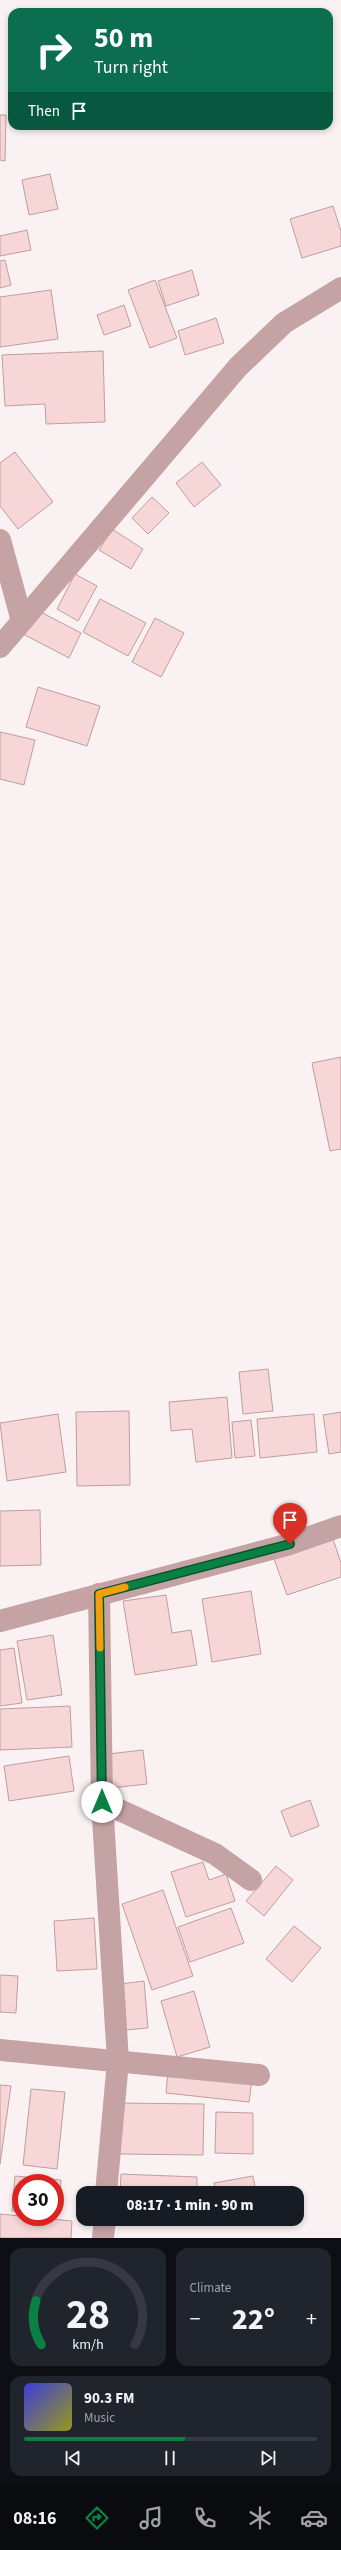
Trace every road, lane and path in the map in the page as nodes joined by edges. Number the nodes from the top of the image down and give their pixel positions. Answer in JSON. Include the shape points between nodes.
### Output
{"nodes":[{"id":1,"x":341,"y":288,"type":"edge"},
{"id":2,"x":0,"y":540,"type":"edge"},
{"id":3,"x":22,"y":621,"type":"junction"},
{"id":4,"x":0,"y":647,"type":"edge"},
{"id":5,"x":341,"y":1526,"type":"edge"},
{"id":6,"x":99,"y":1594,"type":"junction"},
{"id":7,"x":0,"y":1621,"type":"edge"},
{"id":8,"x":102,"y":1802,"type":"junction"},
{"id":9,"x":251,"y":1880,"type":"dead end"},
{"id":10,"x":0,"y":2050,"type":"edge"},
{"id":11,"x":118,"y":2061,"type":"junction"},
{"id":12,"x":259,"y":2075,"type":"dead end"},
{"id":13,"x":107,"y":2186,"type":"edge"},
{"id":14,"x":105,"y":2226,"type":"edge"},
{"id":15,"x":104,"y":2238,"type":"edge"}],
"edges":[{"from":1,"to":3,"type":"street","via":[[284,323],[238,367]]},
{"from":2,"to":3,"type":"street"},
{"from":3,"to":4,"type":"street"},
{"from":5,"to":6,"type":"street","via":[[290,1544]]},
{"from":6,"to":7,"type":"street"},
{"from":6,"to":8,"type":"street"},
{"from":8,"to":9,"type":"street","via":[[215,1854]]},
{"from":8,"to":11,"type":"street"},
{"from":10,"to":11,"type":"street"},
{"from":11,"to":12,"type":"street"},
{"from":11,"to":13,"type":"street"},
{"from":14,"to":15,"type":"street"}]}
